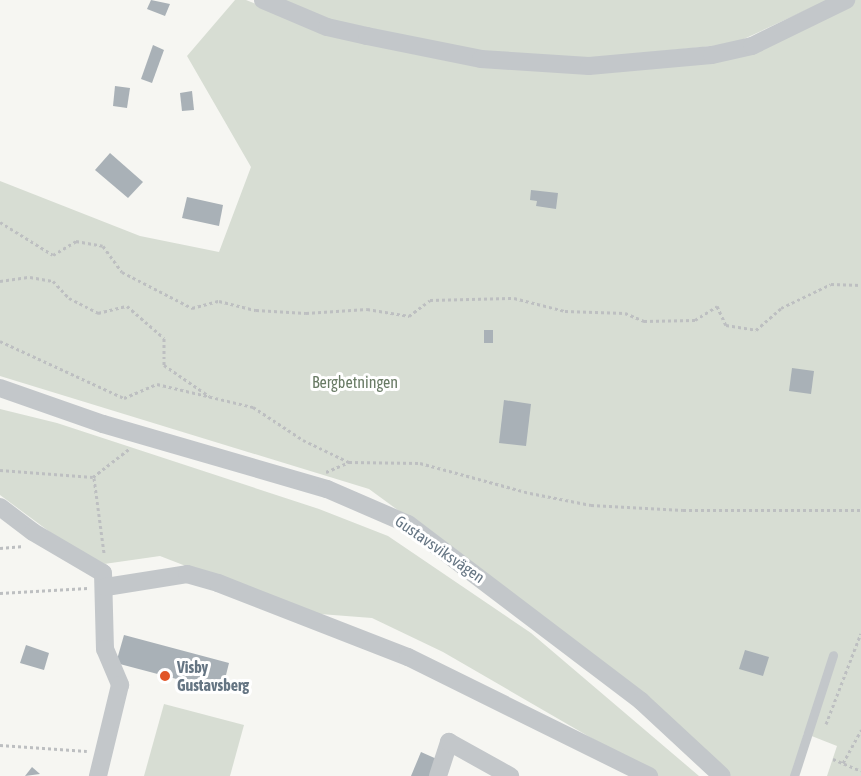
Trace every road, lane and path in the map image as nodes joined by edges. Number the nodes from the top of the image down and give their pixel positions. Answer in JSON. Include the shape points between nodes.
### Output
{"nodes":[{"id":1,"x":263,"y":0,"type":"edge"},
{"id":2,"x":846,"y":0,"type":"edge"},
{"id":3,"x":0,"y":222,"type":"edge"},
{"id":4,"x":0,"y":281,"type":"edge"},
{"id":5,"x":861,"y":285,"type":"edge"},
{"id":6,"x":0,"y":341,"type":"edge"},
{"id":7,"x":0,"y":388,"type":"edge"},
{"id":8,"x":210,"y":397,"type":"junction"},
{"id":9,"x":141,"y":447,"type":"dead end"},
{"id":10,"x":0,"y":470,"type":"edge"},
{"id":11,"x":94,"y":478,"type":"dead end"},
{"id":12,"x":0,"y":507,"type":"edge"},
{"id":13,"x":861,"y":510,"type":"edge"},
{"id":14,"x":104,"y":542,"type":"dead end"},
{"id":15,"x":105,"y":587,"type":"junction"},
{"id":16,"x":0,"y":593,"type":"edge"},
{"id":17,"x":861,"y":633,"type":"edge"},
{"id":18,"x":833,"y":655,"type":"dead end"},
{"id":19,"x":861,"y":730,"type":"edge"},
{"id":20,"x":823,"y":732,"type":"dead end"},
{"id":21,"x":0,"y":745,"type":"edge"},
{"id":22,"x":104,"y":752,"type":"junction"},
{"id":23,"x":833,"y":759,"type":"dead end"},
{"id":24,"x":843,"y":764,"type":"junction"},
{"id":25,"x":861,"y":771,"type":"edge"},
{"id":26,"x":98,"y":776,"type":"edge"},
{"id":27,"x":438,"y":776,"type":"edge"},
{"id":28,"x":510,"y":776,"type":"edge"},
{"id":29,"x":649,"y":776,"type":"edge"},
{"id":30,"x":722,"y":776,"type":"edge"},
{"id":31,"x":794,"y":776,"type":"edge"}],
"edges":[{"from":1,"to":2,"type":"street","via":[[327,27],[390,41],[482,59],[589,66],[712,55],[752,46]]},
{"from":3,"to":5,"type":"path","via":[[53,255],[76,241],[103,246],[122,272],[192,308],[219,302],[256,310],[306,313],[367,309],[409,316],[430,300],[514,298],[565,311],[625,313],[644,321],[694,320],[717,306],[726,325],[756,330],[780,308],[831,285]]},
{"from":4,"to":8,"type":"path","via":[[30,277],[53,281],[69,298],[98,313],[127,306],[164,338],[164,365]]},
{"from":6,"to":8,"type":"path","via":[[124,398],[157,384]]},
{"from":7,"to":30,"type":"street","name":"Gustavsviksvägen","via":[[104,424],[327,489],[408,524],[632,693]]},
{"from":8,"to":13,"type":"path","via":[[253,407],[303,440],[349,462],[420,463],[530,494],[591,505],[683,510]]},
{"from":9,"to":10,"type":"path","via":[[130,448],[93,477]]},
{"from":11,"to":14,"type":"path"},
{"from":12,"to":15,"type":"street","via":[[39,537],[103,573]]},
{"from":15,"to":16,"type":"path"},
{"from":15,"to":22,"type":"street","via":[[105,649],[120,686]]},
{"from":15,"to":29,"type":"street","via":[[187,574],[218,583],[408,657]]},
{"from":17,"to":20,"type":"path"},
{"from":18,"to":31,"type":"lane"},
{"from":19,"to":24,"type":"path"},
{"from":21,"to":22,"type":"path"},
{"from":22,"to":26,"type":"street"},
{"from":23,"to":24,"type":"path"},
{"from":24,"to":25,"type":"path"},
{"from":27,"to":28,"type":"street","via":[[449,742]]}]}
